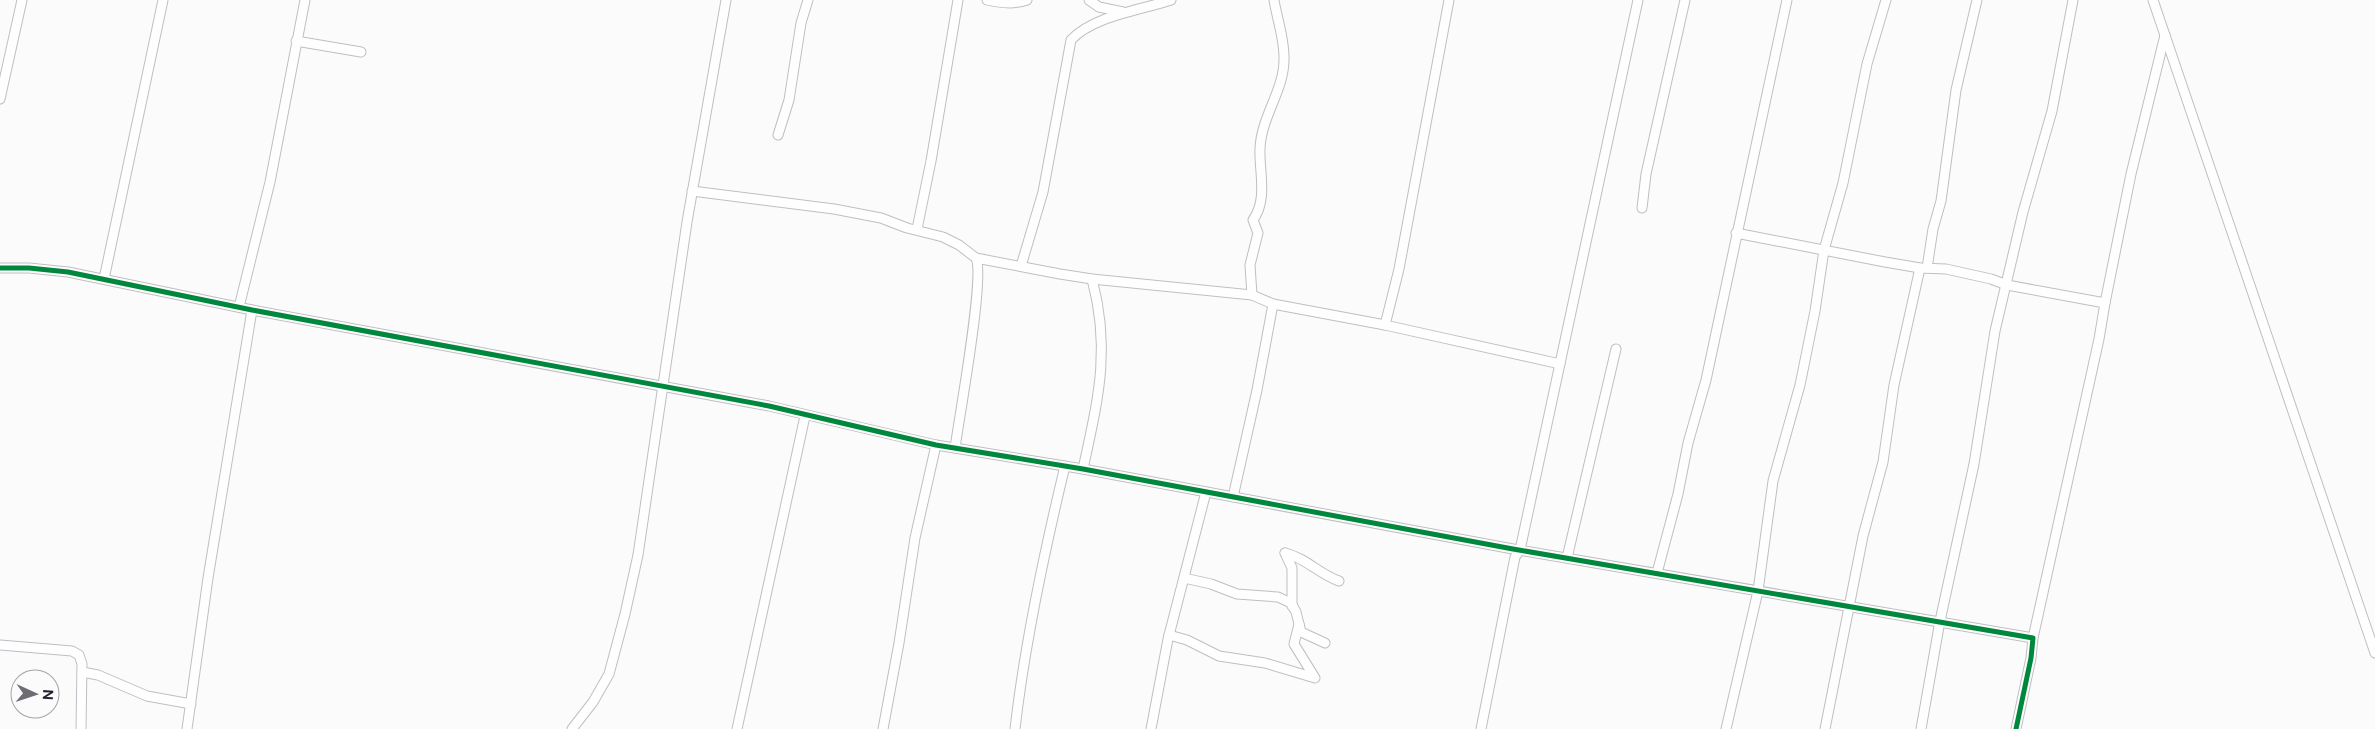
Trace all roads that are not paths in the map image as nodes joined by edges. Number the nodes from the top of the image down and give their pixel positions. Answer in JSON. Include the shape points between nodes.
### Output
{"nodes":[{"id":1,"x":22,"y":0,"type":"edge"},
{"id":2,"x":163,"y":0,"type":"edge"},
{"id":3,"x":305,"y":0,"type":"edge"},
{"id":4,"x":726,"y":0,"type":"edge"},
{"id":5,"x":808,"y":0,"type":"edge"},
{"id":6,"x":958,"y":0,"type":"edge"},
{"id":7,"x":987,"y":0,"type":"edge"},
{"id":8,"x":1027,"y":0,"type":"edge"},
{"id":9,"x":1089,"y":0,"type":"edge"},
{"id":10,"x":1171,"y":0,"type":"edge"},
{"id":11,"x":1274,"y":0,"type":"edge"},
{"id":12,"x":1449,"y":0,"type":"edge"},
{"id":13,"x":1685,"y":0,"type":"edge"},
{"id":14,"x":1787,"y":0,"type":"edge"},
{"id":15,"x":1886,"y":0,"type":"edge"},
{"id":16,"x":1977,"y":0,"type":"edge"},
{"id":17,"x":2074,"y":0,"type":"edge"},
{"id":18,"x":2153,"y":0,"type":"edge"},
{"id":19,"x":1637,"y":1,"type":"edge"},
{"id":20,"x":1128,"y":12,"type":"junction"},
{"id":21,"x":2166,"y":34,"type":"junction"},
{"id":22,"x":296,"y":41,"type":"junction"},
{"id":23,"x":361,"y":52,"type":"dead end"},
{"id":24,"x":0,"y":99,"type":"edge"},
{"id":25,"x":778,"y":135,"type":"dead end"},
{"id":26,"x":692,"y":191,"type":"junction"},
{"id":27,"x":1642,"y":208,"type":"dead end"},
{"id":28,"x":917,"y":229,"type":"junction"},
{"id":29,"x":1736,"y":233,"type":"junction"},
{"id":30,"x":1824,"y":250,"type":"junction"},
{"id":31,"x":980,"y":260,"type":"junction"},
{"id":32,"x":1021,"y":266,"type":"junction"},
{"id":33,"x":0,"y":268,"type":"edge"},
{"id":34,"x":1923,"y":268,"type":"junction"},
{"id":35,"x":104,"y":279,"type":"junction"},
{"id":36,"x":1092,"y":279,"type":"junction"},
{"id":37,"x":2007,"y":285,"type":"junction"},
{"id":38,"x":1252,"y":295,"type":"junction"},
{"id":39,"x":2105,"y":303,"type":"junction"},
{"id":40,"x":1273,"y":304,"type":"junction"},
{"id":41,"x":239,"y":307,"type":"junction"},
{"id":42,"x":252,"y":310,"type":"junction"},
{"id":43,"x":1386,"y":325,"type":"junction"},
{"id":44,"x":1616,"y":349,"type":"dead end"},
{"id":45,"x":1560,"y":364,"type":"junction"},
{"id":46,"x":662,"y":388,"type":"junction"},
{"id":47,"x":805,"y":416,"type":"junction"},
{"id":48,"x":936,"y":445,"type":"junction"},
{"id":49,"x":955,"y":448,"type":"junction"},
{"id":50,"x":1065,"y":466,"type":"junction"},
{"id":51,"x":1083,"y":469,"type":"junction"},
{"id":52,"x":1206,"y":492,"type":"junction"},
{"id":53,"x":1233,"y":497,"type":"junction"},
{"id":54,"x":1520,"y":550,"type":"junction"},
{"id":55,"x":1567,"y":558,"type":"junction"},
{"id":56,"x":1657,"y":573,"type":"junction"},
{"id":57,"x":1184,"y":578,"type":"junction"},
{"id":58,"x":1339,"y":581,"type":"dead end"},
{"id":59,"x":1758,"y":591,"type":"junction"},
{"id":60,"x":1292,"y":606,"type":"junction"},
{"id":61,"x":1849,"y":606,"type":"junction"},
{"id":62,"x":1940,"y":621,"type":"junction"},
{"id":63,"x":1299,"y":624,"type":"junction"},
{"id":64,"x":1169,"y":635,"type":"junction"},
{"id":65,"x":2033,"y":638,"type":"junction"},
{"id":66,"x":1326,"y":643,"type":"dead end"},
{"id":67,"x":0,"y":645,"type":"edge"},
{"id":68,"x":2375,"y":652,"type":"edge"},
{"id":69,"x":82,"y":672,"type":"junction"},
{"id":70,"x":191,"y":704,"type":"junction"},
{"id":71,"x":81,"y":729,"type":"edge"},
{"id":72,"x":187,"y":729,"type":"edge"},
{"id":73,"x":572,"y":729,"type":"edge"},
{"id":74,"x":737,"y":729,"type":"edge"},
{"id":75,"x":883,"y":729,"type":"edge"},
{"id":76,"x":1015,"y":729,"type":"edge"},
{"id":77,"x":1151,"y":729,"type":"edge"},
{"id":78,"x":1481,"y":729,"type":"edge"},
{"id":79,"x":1726,"y":729,"type":"edge"},
{"id":80,"x":1825,"y":729,"type":"edge"},
{"id":81,"x":1921,"y":729,"type":"edge"},
{"id":82,"x":2016,"y":729,"type":"edge"}],
"edges":[{"from":1,"to":24,"type":"street"},
{"from":2,"to":35,"type":"street"},
{"from":3,"to":22,"type":"street"},
{"from":4,"to":26,"type":"street"},
{"from":5,"to":25,"type":"street","via":[[801,23],[789,100]]},
{"from":6,"to":28,"type":"street","via":[[932,161]]},
{"from":7,"to":8,"type":"street","via":[[1002,3]]},
{"from":9,"to":20,"type":"street","via":[[1099,7]]},
{"from":10,"to":20,"type":"street"},
{"from":11,"to":38,"type":"street","via":[[1282,35],[1283,74],[1264,126],[1260,149],[1263,177],[1258,213],[1253,220],[1258,233],[1250,265]]},
{"from":12,"to":43,"type":"street"},
{"from":13,"to":27,"type":"street","via":[[1646,174]]},
{"from":14,"to":29,"type":"street"},
{"from":15,"to":30,"type":"street","via":[[1867,64]]},
{"from":16,"to":34,"type":"street","via":[[1956,90],[1941,201]]},
{"from":17,"to":37,"type":"street","via":[[2052,111],[2025,203]]},
{"from":18,"to":21,"type":"street"},
{"from":19,"to":45,"type":"street"},
{"from":20,"to":32,"type":"street","via":[[1089,28],[1072,40],[1043,192]]},
{"from":21,"to":39,"type":"street","via":[[2131,174]]},
{"from":21,"to":68,"type":"street"},
{"from":22,"to":23,"type":"street"},
{"from":22,"to":41,"type":"street","via":[[272,174]]},
{"from":26,"to":28,"type":"street","via":[[834,208]]},
{"from":26,"to":46,"type":"street"},
{"from":28,"to":31,"type":"street","via":[[943,237]]},
{"from":29,"to":30,"type":"street"},
{"from":29,"to":56,"type":"street","via":[[1706,380]]},
{"from":30,"to":34,"type":"street"},
{"from":30,"to":59,"type":"street","via":[[1800,384],[1773,481]]},
{"from":31,"to":32,"type":"street"},
{"from":31,"to":49,"type":"street"},
{"from":32,"to":36,"type":"street"},
{"from":33,"to":35,"type":"street","via":[[29,268]]},
{"from":34,"to":37,"type":"street","via":[[1946,269]]},
{"from":34,"to":61,"type":"street","via":[[1894,385],[1883,462]]},
{"from":35,"to":41,"type":"street"},
{"from":36,"to":38,"type":"street"},
{"from":36,"to":51,"type":"street","via":[[1099,306],[1102,358]]},
{"from":37,"to":39,"type":"street"},
{"from":37,"to":62,"type":"street","via":[[1995,331],[1974,464]]},
{"from":38,"to":40,"type":"street"},
{"from":39,"to":65,"type":"street"},
{"from":40,"to":43,"type":"street"},
{"from":40,"to":53,"type":"street"},
{"from":41,"to":42,"type":"street"},
{"from":42,"to":46,"type":"street"},
{"from":42,"to":70,"type":"street"},
{"from":43,"to":45,"type":"street"},
{"from":44,"to":55,"type":"street"},
{"from":45,"to":54,"type":"street"},
{"from":46,"to":47,"type":"street","via":[[769,406]]},
{"from":46,"to":73,"type":"street","via":[[638,555],[625,614],[609,674]]},
{"from":47,"to":48,"type":"street"},
{"from":47,"to":74,"type":"street"},
{"from":48,"to":49,"type":"street"},
{"from":48,"to":75,"type":"street","via":[[915,538]]},
{"from":49,"to":50,"type":"street"},
{"from":50,"to":51,"type":"street"},
{"from":50,"to":76,"type":"street","via":[[1046,546]]},
{"from":51,"to":52,"type":"street"},
{"from":52,"to":53,"type":"street"},
{"from":52,"to":57,"type":"street"},
{"from":53,"to":54,"type":"street"},
{"from":54,"to":55,"type":"street"},
{"from":54,"to":78,"type":"street","via":[[1515,557]]},
{"from":55,"to":56,"type":"street"},
{"from":56,"to":59,"type":"street"},
{"from":57,"to":60,"type":"street","via":[[1237,594],[1278,597]]},
{"from":57,"to":64,"type":"street"},
{"from":58,"to":60,"type":"street","via":[[1326,577],[1300,557],[1285,553],[1292,568]]},
{"from":59,"to":61,"type":"street"},
{"from":59,"to":79,"type":"street"},
{"from":60,"to":63,"type":"street"},
{"from":61,"to":62,"type":"street"},
{"from":61,"to":80,"type":"street"},
{"from":62,"to":65,"type":"street"},
{"from":62,"to":81,"type":"street"},
{"from":63,"to":64,"type":"street","via":[[1294,644],[1314,678],[1219,656]]},
{"from":63,"to":66,"type":"street","via":[[1300,632]]},
{"from":64,"to":77,"type":"street"},
{"from":65,"to":82,"type":"street","via":[[2032,658]]},
{"from":67,"to":69,"type":"street","via":[[72,651],[81,659]]},
{"from":69,"to":70,"type":"street","via":[[98,675],[147,696]]},
{"from":69,"to":71,"type":"street"},
{"from":70,"to":72,"type":"street"}]}
